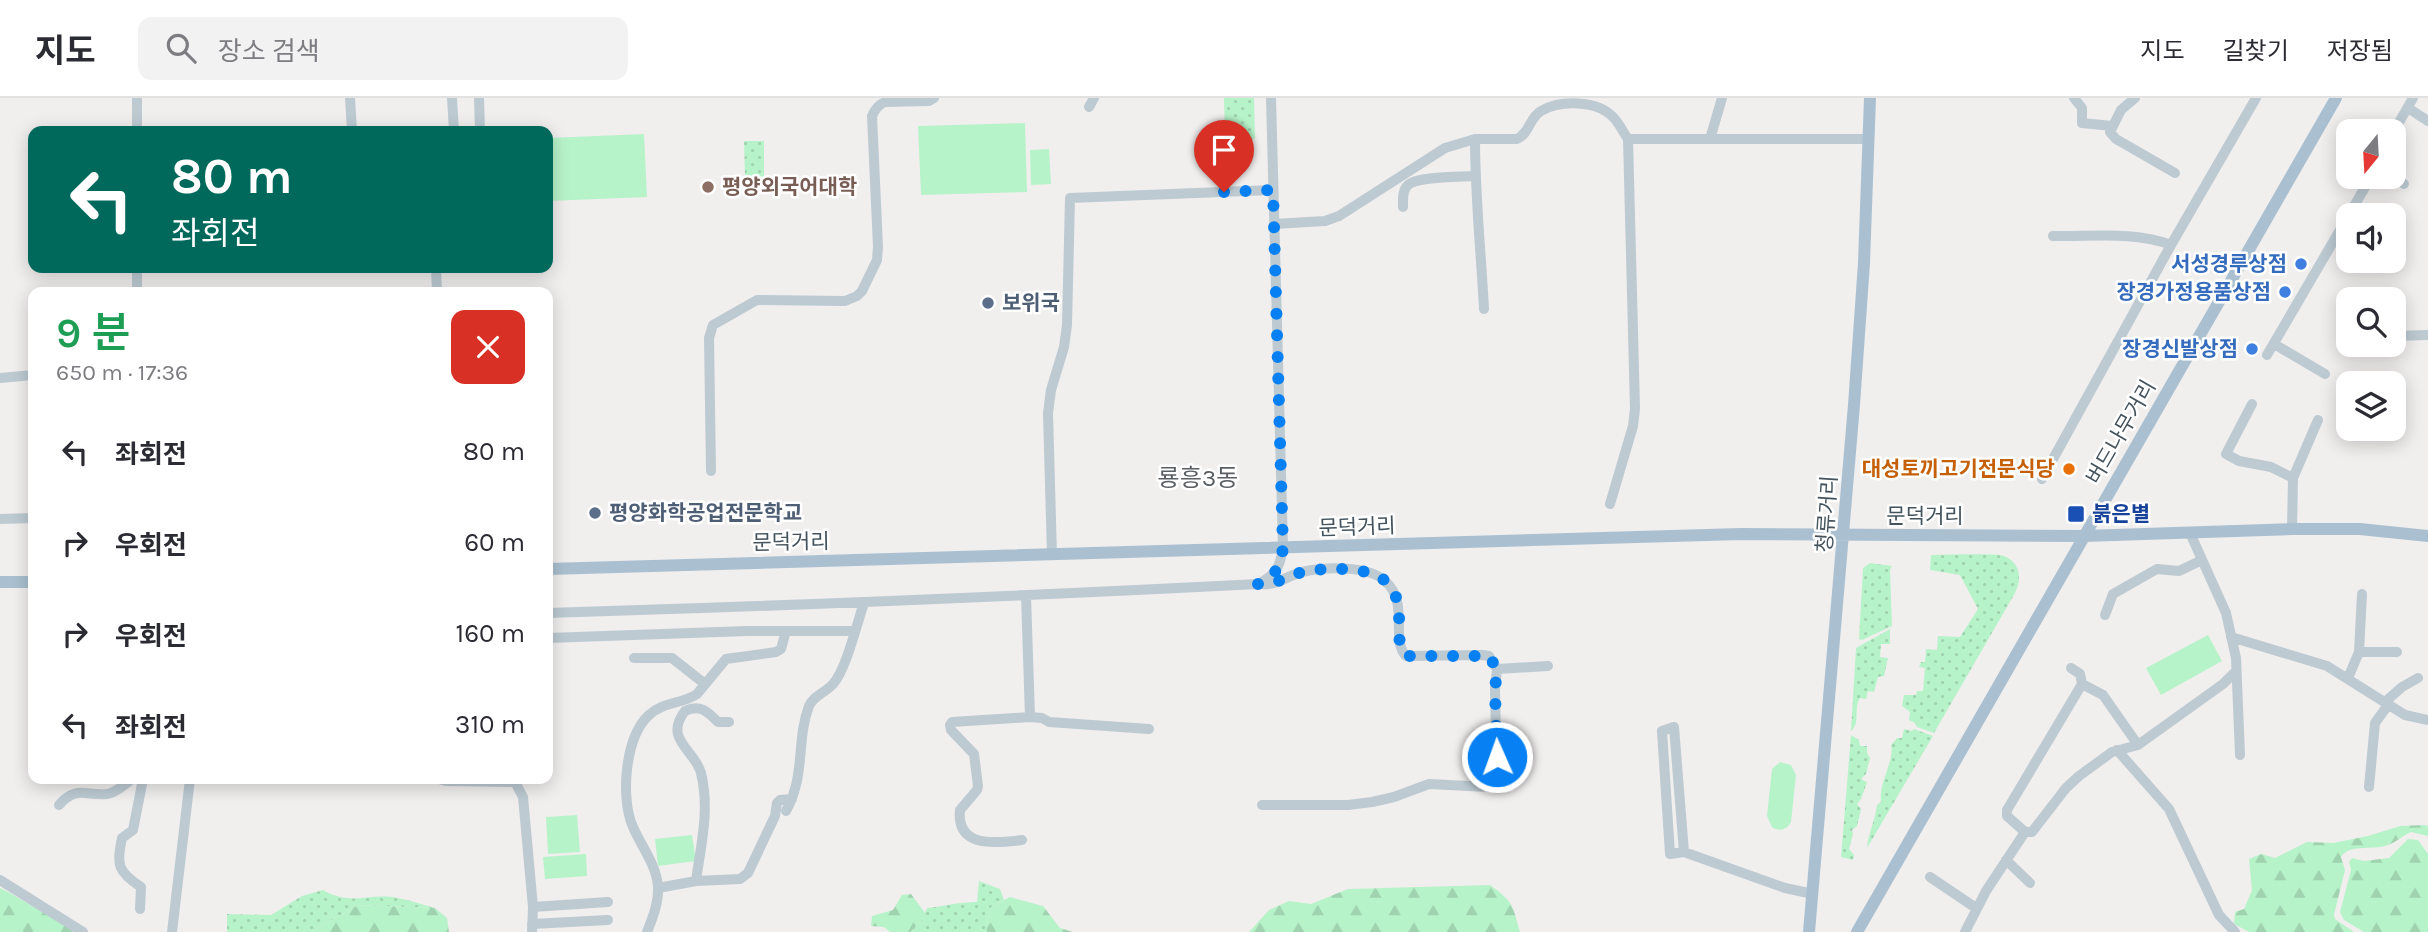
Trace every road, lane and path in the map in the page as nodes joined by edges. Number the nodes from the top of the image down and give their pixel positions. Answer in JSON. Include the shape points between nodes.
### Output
{"nodes":[{"id":1,"x":137,"y":98,"type":"edge"},
{"id":2,"x":350,"y":98,"type":"edge"},
{"id":3,"x":452,"y":98,"type":"edge"},
{"id":4,"x":479,"y":98,"type":"edge"},
{"id":5,"x":934,"y":98,"type":"edge"},
{"id":6,"x":1270,"y":98,"type":"edge"},
{"id":7,"x":1722,"y":98,"type":"edge"},
{"id":8,"x":1870,"y":98,"type":"edge"},
{"id":9,"x":2074,"y":98,"type":"edge"},
{"id":10,"x":2135,"y":98,"type":"edge"},
{"id":11,"x":2256,"y":98,"type":"edge"},
{"id":12,"x":2336,"y":98,"type":"edge"},
{"id":13,"x":2413,"y":98,"type":"edge"},
{"id":14,"x":2408,"y":108,"type":"junction"},
{"id":15,"x":2401,"y":119,"type":"edge"},
{"id":16,"x":2428,"y":121,"type":"edge"},
{"id":17,"x":137,"y":126,"type":"edge"},
{"id":18,"x":352,"y":126,"type":"edge"},
{"id":19,"x":454,"y":126,"type":"edge"},
{"id":20,"x":480,"y":126,"type":"edge"},
{"id":21,"x":2112,"y":126,"type":"junction"},
{"id":22,"x":1475,"y":139,"type":"junction"},
{"id":23,"x":1628,"y":139,"type":"junction"},
{"id":24,"x":1710,"y":139,"type":"junction"},
{"id":25,"x":1869,"y":139,"type":"junction"},
{"id":26,"x":2175,"y":173,"type":"dead end"},
{"id":27,"x":1475,"y":176,"type":"junction"},
{"id":28,"x":1273,"y":190,"type":"junction"},
{"id":29,"x":1403,"y":207,"type":"dead end"},
{"id":30,"x":1274,"y":224,"type":"junction"},
{"id":31,"x":2053,"y":236,"type":"dead end"},
{"id":32,"x":2336,"y":238,"type":"edge"},
{"id":33,"x":2171,"y":245,"type":"junction"},
{"id":34,"x":1484,"y":309,"type":"dead end"},
{"id":35,"x":2428,"y":335,"type":"edge"},
{"id":36,"x":2406,"y":336,"type":"edge"},
{"id":37,"x":2273,"y":344,"type":"junction"},
{"id":38,"x":2267,"y":355,"type":"dead end"},
{"id":39,"x":2325,"y":374,"type":"dead end"},
{"id":40,"x":28,"y":375,"type":"edge"},
{"id":41,"x":0,"y":378,"type":"edge"},
{"id":42,"x":2252,"y":404,"type":"dead end"},
{"id":43,"x":2318,"y":420,"type":"dead end"},
{"id":44,"x":710,"y":471,"type":"dead end"},
{"id":45,"x":2293,"y":478,"type":"junction"},
{"id":46,"x":2042,"y":479,"type":"dead end"},
{"id":47,"x":1611,"y":504,"type":"dead end"},
{"id":48,"x":28,"y":518,"type":"edge"},
{"id":49,"x":0,"y":519,"type":"edge"},
{"id":50,"x":2292,"y":529,"type":"junction"},
{"id":51,"x":1845,"y":533,"type":"junction"},
{"id":52,"x":2190,"y":533,"type":"junction"},
{"id":53,"x":2084,"y":536,"type":"junction"},
{"id":54,"x":2428,"y":536,"type":"edge"},
{"id":55,"x":1283,"y":548,"type":"junction"},
{"id":56,"x":1052,"y":555,"type":"junction"},
{"id":57,"x":2202,"y":560,"type":"junction"},
{"id":58,"x":553,"y":569,"type":"edge"},
{"id":59,"x":0,"y":582,"type":"edge"},
{"id":60,"x":28,"y":582,"type":"edge"},
{"id":61,"x":1258,"y":584,"type":"junction"},
{"id":62,"x":2362,"y":594,"type":"dead end"},
{"id":63,"x":1026,"y":596,"type":"junction"},
{"id":64,"x":864,"y":603,"type":"junction"},
{"id":65,"x":553,"y":613,"type":"edge"},
{"id":66,"x":2105,"y":615,"type":"dead end"},
{"id":67,"x":786,"y":631,"type":"junction"},
{"id":68,"x":855,"y":631,"type":"junction"},
{"id":69,"x":2231,"y":636,"type":"junction"},
{"id":70,"x":553,"y":638,"type":"edge"},
{"id":71,"x":2359,"y":652,"type":"junction"},
{"id":72,"x":2397,"y":652,"type":"dead end"},
{"id":73,"x":634,"y":658,"type":"dead end"},
{"id":74,"x":1548,"y":666,"type":"dead end"},
{"id":75,"x":2071,"y":668,"type":"dead end"},
{"id":76,"x":1497,"y":669,"type":"junction"},
{"id":77,"x":2236,"y":671,"type":"junction"},
{"id":78,"x":2348,"y":678,"type":"junction"},
{"id":79,"x":2417,"y":678,"type":"dead end"},
{"id":80,"x":705,"y":684,"type":"junction"},
{"id":81,"x":2082,"y":684,"type":"junction"},
{"id":82,"x":2387,"y":703,"type":"junction"},
{"id":83,"x":1030,"y":717,"type":"junction"},
{"id":84,"x":2428,"y":720,"type":"edge"},
{"id":85,"x":729,"y":722,"type":"dead end"},
{"id":86,"x":1149,"y":729,"type":"dead end"},
{"id":87,"x":2138,"y":745,"type":"junction"},
{"id":88,"x":2117,"y":750,"type":"junction"},
{"id":89,"x":2240,"y":755,"type":"dead end"},
{"id":90,"x":125,"y":784,"type":"edge"},
{"id":91,"x":142,"y":784,"type":"edge"},
{"id":92,"x":189,"y":784,"type":"edge"},
{"id":93,"x":516,"y":784,"type":"edge"},
{"id":94,"x":2369,"y":787,"type":"dead end"},
{"id":95,"x":792,"y":799,"type":"junction"},
{"id":96,"x":59,"y":805,"type":"dead end"},
{"id":97,"x":1262,"y":805,"type":"dead end"},
{"id":98,"x":786,"y":811,"type":"dead end"},
{"id":99,"x":2025,"y":832,"type":"junction"},
{"id":100,"x":1022,"y":841,"type":"dead end"},
{"id":101,"x":1684,"y":852,"type":"junction"},
{"id":102,"x":2006,"y":860,"type":"junction"},
{"id":103,"x":1930,"y":877,"type":"dead end"},
{"id":104,"x":0,"y":880,"type":"edge"},
{"id":105,"x":696,"y":881,"type":"junction"},
{"id":106,"x":2030,"y":883,"type":"dead end"},
{"id":107,"x":658,"y":888,"type":"junction"},
{"id":108,"x":1813,"y":894,"type":"junction"},
{"id":109,"x":608,"y":902,"type":"dead end"},
{"id":110,"x":533,"y":907,"type":"junction"},
{"id":111,"x":1976,"y":908,"type":"junction"},
{"id":112,"x":140,"y":909,"type":"dead end"},
{"id":113,"x":608,"y":920,"type":"dead end"},
{"id":114,"x":532,"y":928,"type":"edge"},
{"id":115,"x":83,"y":932,"type":"edge"},
{"id":116,"x":172,"y":932,"type":"edge"},
{"id":117,"x":647,"y":932,"type":"edge"},
{"id":118,"x":1809,"y":932,"type":"edge"},
{"id":119,"x":1857,"y":932,"type":"edge"},
{"id":120,"x":1965,"y":932,"type":"edge"},
{"id":121,"x":2235,"y":932,"type":"edge"}],
"edges":[{"from":1,"to":17,"type":"street"},
{"from":2,"to":18,"type":"street"},
{"from":3,"to":19,"type":"street"},
{"from":4,"to":20,"type":"street"},
{"from":5,"to":44,"type":"street","via":[[886,102],[872,116],[878,247],[873,271],[857,296],[845,301],[757,300],[713,324],[709,338]]},
{"from":6,"to":28,"type":"street"},
{"from":7,"to":24,"type":"street"},
{"from":8,"to":25,"type":"main road","name":"청류거리"},
{"from":9,"to":21,"type":"street","via":[[2082,108],[2082,123]]},
{"from":10,"to":21,"type":"street"},
{"from":11,"to":33,"type":"street"},
{"from":12,"to":53,"type":"main road","name":"버드나무거리"},
{"from":13,"to":14,"type":"street"},
{"from":14,"to":15,"type":"street"},
{"from":14,"to":16,"type":"street"},
{"from":21,"to":26,"type":"street","via":[[2110,132],[2116,139]]},
{"from":22,"to":23,"type":"street","via":[[1517,139],[1540,111],[1555,105],[1586,104],[1612,116]]},
{"from":22,"to":27,"type":"street"},
{"from":22,"to":30,"type":"street","via":[[1445,148],[1339,216]]},
{"from":23,"to":24,"type":"street"},
{"from":23,"to":47,"type":"street","via":[[1635,408]]},
{"from":24,"to":25,"type":"street"},
{"from":25,"to":51,"type":"main road","name":"청류거리"},
{"from":27,"to":29,"type":"street","via":[[1408,184]]},
{"from":27,"to":34,"type":"street"},
{"from":28,"to":30,"type":"street"},
{"from":28,"to":56,"type":"street","via":[[1070,198],[1067,325],[1048,414]]},
{"from":30,"to":55,"type":"street"},
{"from":31,"to":33,"type":"street","via":[[2156,239]]},
{"from":32,"to":37,"type":"street"},
{"from":33,"to":46,"type":"street"},
{"from":35,"to":36,"type":"street"},
{"from":37,"to":38,"type":"street"},
{"from":37,"to":39,"type":"street"},
{"from":40,"to":41,"type":"street"},
{"from":42,"to":45,"type":"street","via":[[2226,454]]},
{"from":43,"to":45,"type":"street"},
{"from":45,"to":50,"type":"street"},
{"from":48,"to":49,"type":"street"},
{"from":50,"to":52,"type":"main road","name":"문덕거리"},
{"from":50,"to":54,"type":"main road","name":"문덕거리"},
{"from":51,"to":53,"type":"main road","name":"문덕거리"},
{"from":51,"to":55,"type":"main road","name":"문덕거리"},
{"from":51,"to":108,"type":"main road","name":"청류거리"},
{"from":52,"to":53,"type":"main road","name":"문덕거리"},
{"from":52,"to":57,"type":"street"},
{"from":53,"to":119,"type":"main road","name":"버드나무거리"},
{"from":55,"to":56,"type":"main road","name":"문덕거리"},
{"from":55,"to":61,"type":"street","via":[[1274,575]]},
{"from":56,"to":58,"type":"main road","name":"문덕거리"},
{"from":57,"to":66,"type":"street","via":[[2179,571],[2157,569],[2113,594]]},
{"from":57,"to":69,"type":"street","via":[[2226,613]]},
{"from":59,"to":60,"type":"main road"},
{"from":61,"to":63,"type":"street"},
{"from":61,"to":76,"type":"street","via":[[1274,584],[1302,572],[1365,570],[1394,592],[1406,656],[1489,656]]},
{"from":62,"to":71,"type":"street"},
{"from":63,"to":64,"type":"street"},
{"from":63,"to":83,"type":"street"},
{"from":64,"to":65,"type":"street"},
{"from":64,"to":68,"type":"street"},
{"from":67,"to":68,"type":"street"},
{"from":67,"to":70,"type":"street"},
{"from":67,"to":80,"type":"street","via":[[781,649],[730,657]]},
{"from":68,"to":95,"type":"street","via":[[833,685],[810,702]]},
{"from":69,"to":77,"type":"street"},
{"from":69,"to":78,"type":"street","via":[[2327,666]]},
{"from":71,"to":72,"type":"street"},
{"from":71,"to":78,"type":"street"},
{"from":73,"to":80,"type":"street","via":[[672,658]]},
{"from":74,"to":76,"type":"street"},
{"from":75,"to":81,"type":"street","via":[[2080,674]]},
{"from":76,"to":97,"type":"street","via":[[1495,785],[1429,784],[1394,797],[1348,805]]},
{"from":77,"to":87,"type":"street"},
{"from":77,"to":89,"type":"street"},
{"from":78,"to":82,"type":"street"},
{"from":79,"to":82,"type":"street"},
{"from":80,"to":107,"type":"street","via":[[691,698],[650,714],[640,726],[629,758],[629,817]]},
{"from":81,"to":87,"type":"street","via":[[2103,695]]},
{"from":81,"to":99,"type":"street","via":[[2007,810],[2007,816]]},
{"from":82,"to":84,"type":"street","via":[[2405,715]]},
{"from":82,"to":94,"type":"street","via":[[2375,723]]},
{"from":83,"to":86,"type":"street"},
{"from":83,"to":100,"type":"street","via":[[950,725],[976,758],[978,786],[960,810],[961,826],[968,835],[986,843]]},
{"from":85,"to":105,"type":"street","via":[[718,722],[698,708],[685,711],[677,724],[682,745],[700,771],[706,815]]},
{"from":87,"to":88,"type":"street"},
{"from":88,"to":99,"type":"street","via":[[2066,788],[2032,832]]},
{"from":88,"to":121,"type":"street","via":[[2169,809],[2219,915]]},
{"from":90,"to":96,"type":"street","via":[[110,794],[79,792]]},
{"from":91,"to":112,"type":"street","via":[[134,830],[121,838],[117,860],[126,878],[141,887]]},
{"from":92,"to":116,"type":"street"},
{"from":93,"to":110,"type":"street","via":[[523,797]]},
{"from":95,"to":98,"type":"street"},
{"from":95,"to":105,"type":"street","via":[[777,803],[748,873],[740,879]]},
{"from":99,"to":102,"type":"street"},
{"from":101,"to":101,"type":"street","via":[[1670,854],[1662,731],[1674,727]]},
{"from":101,"to":108,"type":"street"},
{"from":102,"to":106,"type":"street"},
{"from":102,"to":111,"type":"street"},
{"from":103,"to":111,"type":"street"},
{"from":104,"to":115,"type":"street"},
{"from":105,"to":107,"type":"street"},
{"from":107,"to":117,"type":"street","via":[[656,911]]},
{"from":108,"to":118,"type":"main road","name":"청류거리"},
{"from":109,"to":110,"type":"street"},
{"from":110,"to":114,"type":"street"},
{"from":111,"to":120,"type":"street"},
{"from":113,"to":114,"type":"street"}]}
